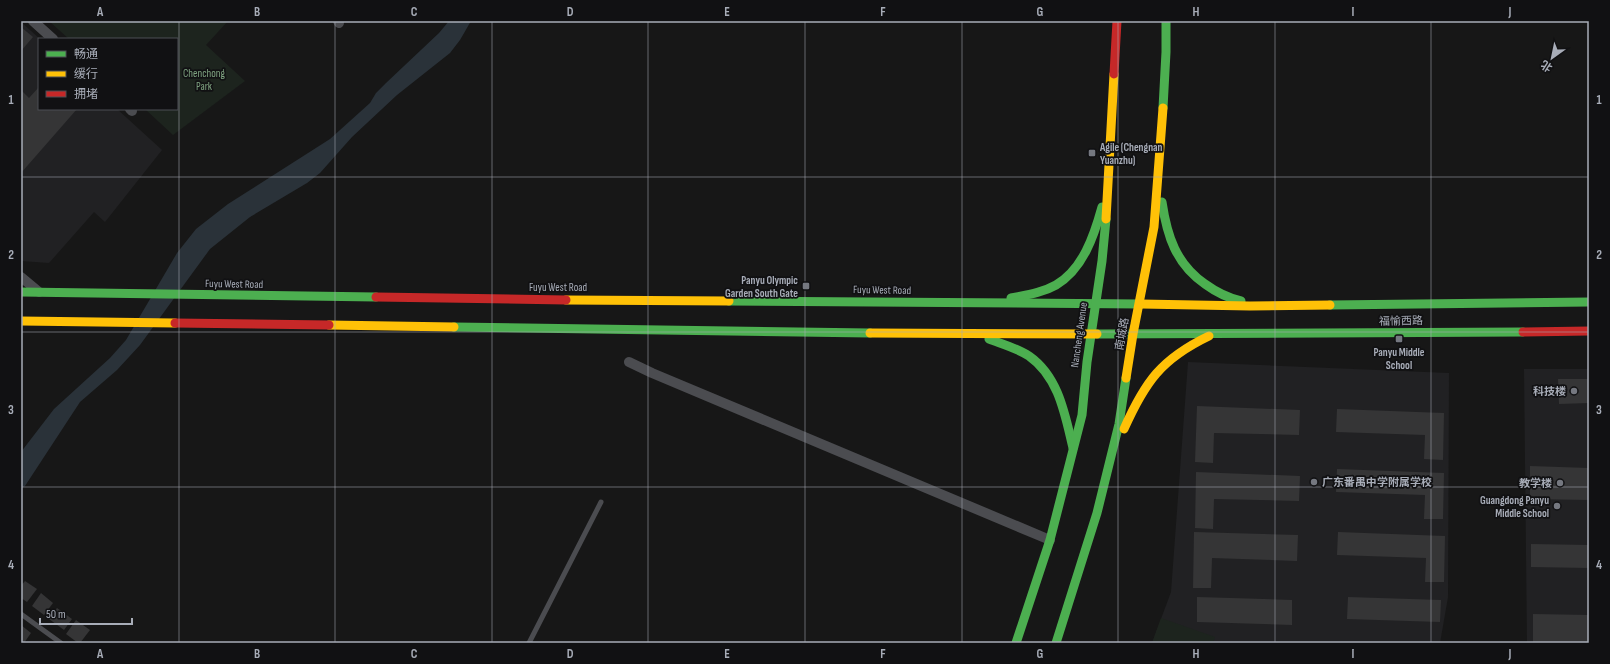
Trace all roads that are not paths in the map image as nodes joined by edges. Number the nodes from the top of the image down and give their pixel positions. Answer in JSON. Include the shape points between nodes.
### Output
{"nodes":[{"id":1,"x":33,"y":21,"type":"edge"},
{"id":2,"x":1117,"y":21,"type":"edge"},
{"id":3,"x":1166,"y":21,"type":"edge"},
{"id":4,"x":52,"y":38,"type":"edge"},
{"id":5,"x":1159,"y":169,"type":"junction"},
{"id":6,"x":1108,"y":184,"type":"junction"},
{"id":7,"x":21,"y":277,"type":"edge"},
{"id":8,"x":21,"y":292,"type":"edge"},
{"id":9,"x":39,"y":292,"type":"junction"},
{"id":10,"x":1589,"y":302,"type":"edge"},
{"id":11,"x":1095,"y":303,"type":"junction"},
{"id":12,"x":981,"y":304,"type":"junction"},
{"id":13,"x":1139,"y":304,"type":"junction"},
{"id":14,"x":1275,"y":306,"type":"junction"},
{"id":15,"x":21,"y":321,"type":"edge"},
{"id":16,"x":1589,"y":331,"type":"edge"},
{"id":17,"x":943,"y":334,"type":"junction"},
{"id":18,"x":1091,"y":334,"type":"junction"},
{"id":19,"x":1133,"y":334,"type":"junction"},
{"id":20,"x":1214,"y":334,"type":"junction"},
{"id":21,"x":629,"y":362,"type":"dead end"},
{"id":22,"x":1074,"y":450,"type":"junction"},
{"id":23,"x":1111,"y":458,"type":"junction"},
{"id":24,"x":601,"y":502,"type":"dead end"},
{"id":25,"x":1050,"y":540,"type":"junction"},
{"id":26,"x":21,"y":614,"type":"edge"},
{"id":27,"x":61,"y":643,"type":"edge"},
{"id":28,"x":529,"y":643,"type":"edge"},
{"id":29,"x":1016,"y":643,"type":"edge"},
{"id":30,"x":1056,"y":643,"type":"edge"}],
"edges":[{"from":1,"to":4,"type":"street"},
{"from":2,"to":6,"type":"street","name":"Nancheng Avenue"},
{"from":3,"to":5,"type":"street","name":"南城路"},
{"from":5,"to":13,"type":"street","name":"南城路","via":[[1154,227]]},
{"from":5,"to":14,"type":"street","via":[[1168,237],[1175,253],[1188,271],[1206,286],[1232,299]]},
{"from":6,"to":11,"type":"street","name":"Nancheng Avenue","via":[[1105,240]]},
{"from":6,"to":12,"type":"street","via":[[1090,243],[1082,260],[1069,274],[1056,285],[1037,292]]},
{"from":7,"to":9,"type":"street"},
{"from":8,"to":9,"type":"street","name":"Fuyu West Road"},
{"from":9,"to":12,"type":"street","name":"Fuyu West Road"},
{"from":10,"to":14,"type":"street","name":"福愉西路"},
{"from":11,"to":12,"type":"street","name":"Fuyu West Road"},
{"from":11,"to":13,"type":"street","name":"Fuyu West Road"},
{"from":11,"to":18,"type":"street","name":"Nancheng Avenue"},
{"from":13,"to":14,"type":"street","name":"Fuyu West Road"},
{"from":13,"to":19,"type":"street","name":"南城路"},
{"from":15,"to":17,"type":"street"},
{"from":16,"to":20,"type":"street","name":"福愉西路"},
{"from":17,"to":18,"type":"street"},
{"from":17,"to":22,"type":"street","via":[[983,337],[1010,345],[1039,363],[1056,387]]},
{"from":18,"to":19,"type":"street","name":"福愉西路"},
{"from":18,"to":22,"type":"street","name":"Nancheng Avenue","via":[[1082,415]]},
{"from":19,"to":20,"type":"street","name":"福愉西路"},
{"from":19,"to":23,"type":"street","name":"南城路"},
{"from":20,"to":23,"type":"street","via":[[1181,350],[1157,370],[1135,402]]},
{"from":21,"to":25,"type":"street"},
{"from":22,"to":25,"type":"street","name":"Nancheng Avenue"},
{"from":23,"to":30,"type":"street","name":"南城路","via":[[1086,550]]},
{"from":24,"to":28,"type":"lane"},
{"from":25,"to":29,"type":"street","name":"Nancheng Avenue"},
{"from":26,"to":27,"type":"lane"}]}
